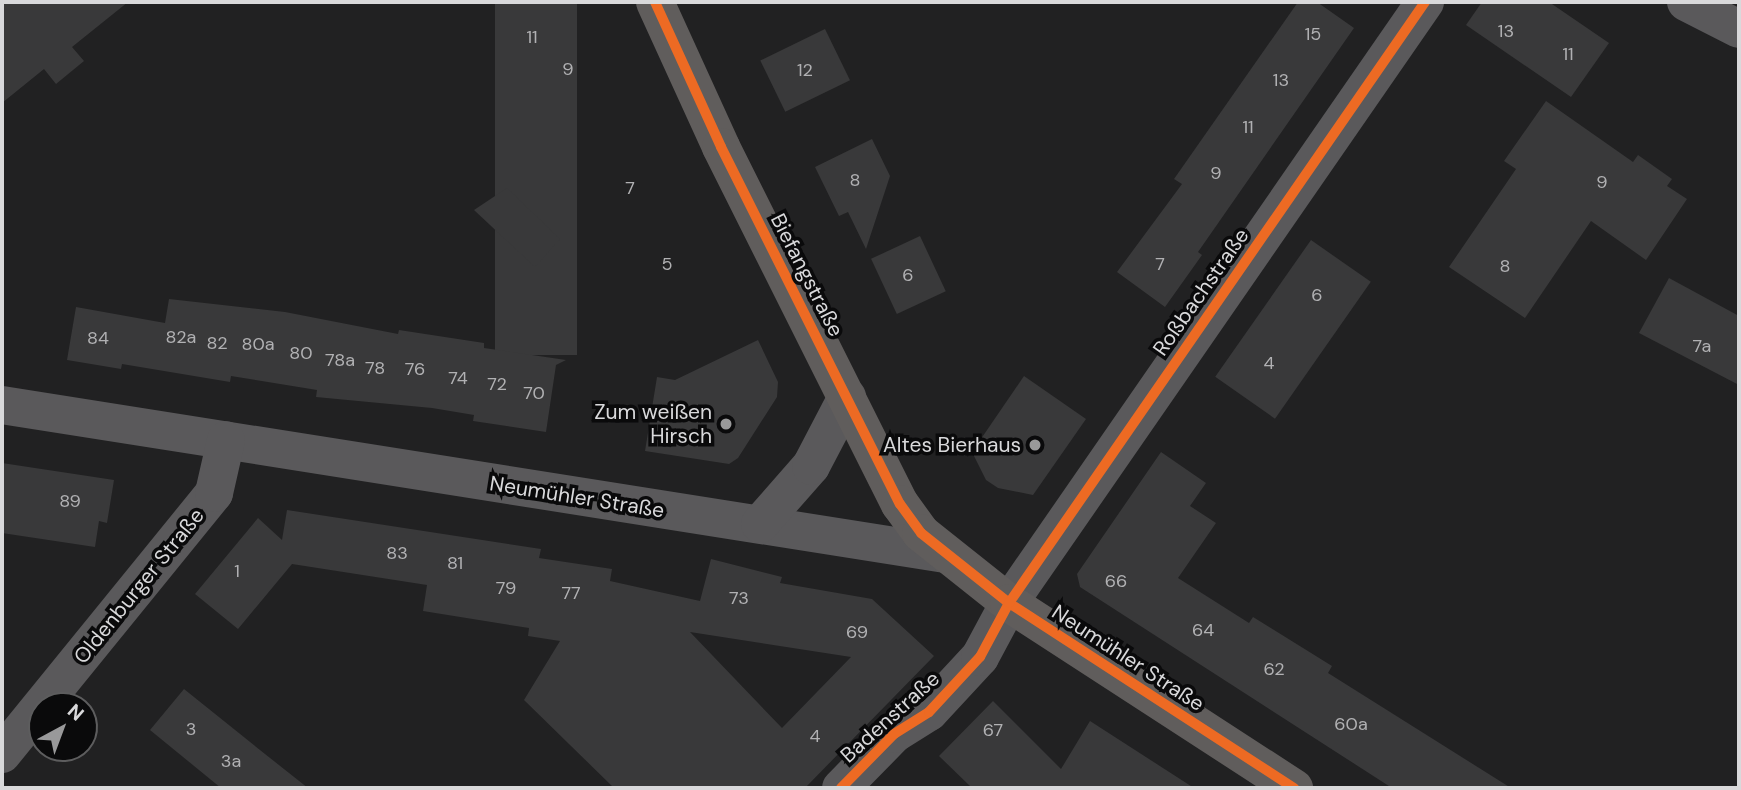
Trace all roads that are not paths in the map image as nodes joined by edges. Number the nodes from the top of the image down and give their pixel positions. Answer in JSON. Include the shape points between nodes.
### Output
{"nodes":[{"id":1,"x":655,"y":2,"type":"edge"},
{"id":2,"x":1424,"y":2,"type":"edge"},
{"id":3,"x":1686,"y":2,"type":"edge"},
{"id":4,"x":1739,"y":29,"type":"edge"},
{"id":5,"x":847,"y":397,"type":"junction"},
{"id":6,"x":2,"y":405,"type":"edge"},
{"id":7,"x":226,"y":440,"type":"junction"},
{"id":8,"x":760,"y":524,"type":"junction"},
{"id":9,"x":945,"y":554,"type":"junction"},
{"id":10,"x":1009,"y":603,"type":"junction"},
{"id":11,"x":2,"y":754,"type":"edge"},
{"id":12,"x":841,"y":788,"type":"edge"},
{"id":13,"x":1294,"y":788,"type":"edge"}],
"edges":[{"from":1,"to":5,"type":"main road","name":"Biefangstraße","via":[[721,147]]},
{"from":2,"to":10,"type":"street","name":"Roßbachstraße"},
{"from":3,"to":4,"type":"street"},
{"from":5,"to":8,"type":"street","via":[[811,466]]},
{"from":5,"to":9,"type":"main road","name":"Biefangstraße","via":[[900,505]]},
{"from":6,"to":7,"type":"street","name":"Neumühler Straße"},
{"from":7,"to":8,"type":"street","name":"Neumühler Straße"},
{"from":7,"to":11,"type":"street","name":"Oldenburger Straße","via":[[215,493]]},
{"from":8,"to":9,"type":"street","name":"Neumühler Straße"},
{"from":9,"to":10,"type":"main road","name":"Neumühler Straße"},
{"from":10,"to":12,"type":"street","name":"Badenstraße","via":[[980,657],[929,712],[894,734]]},
{"from":10,"to":13,"type":"main road","name":"Neumühler Straße"}]}
